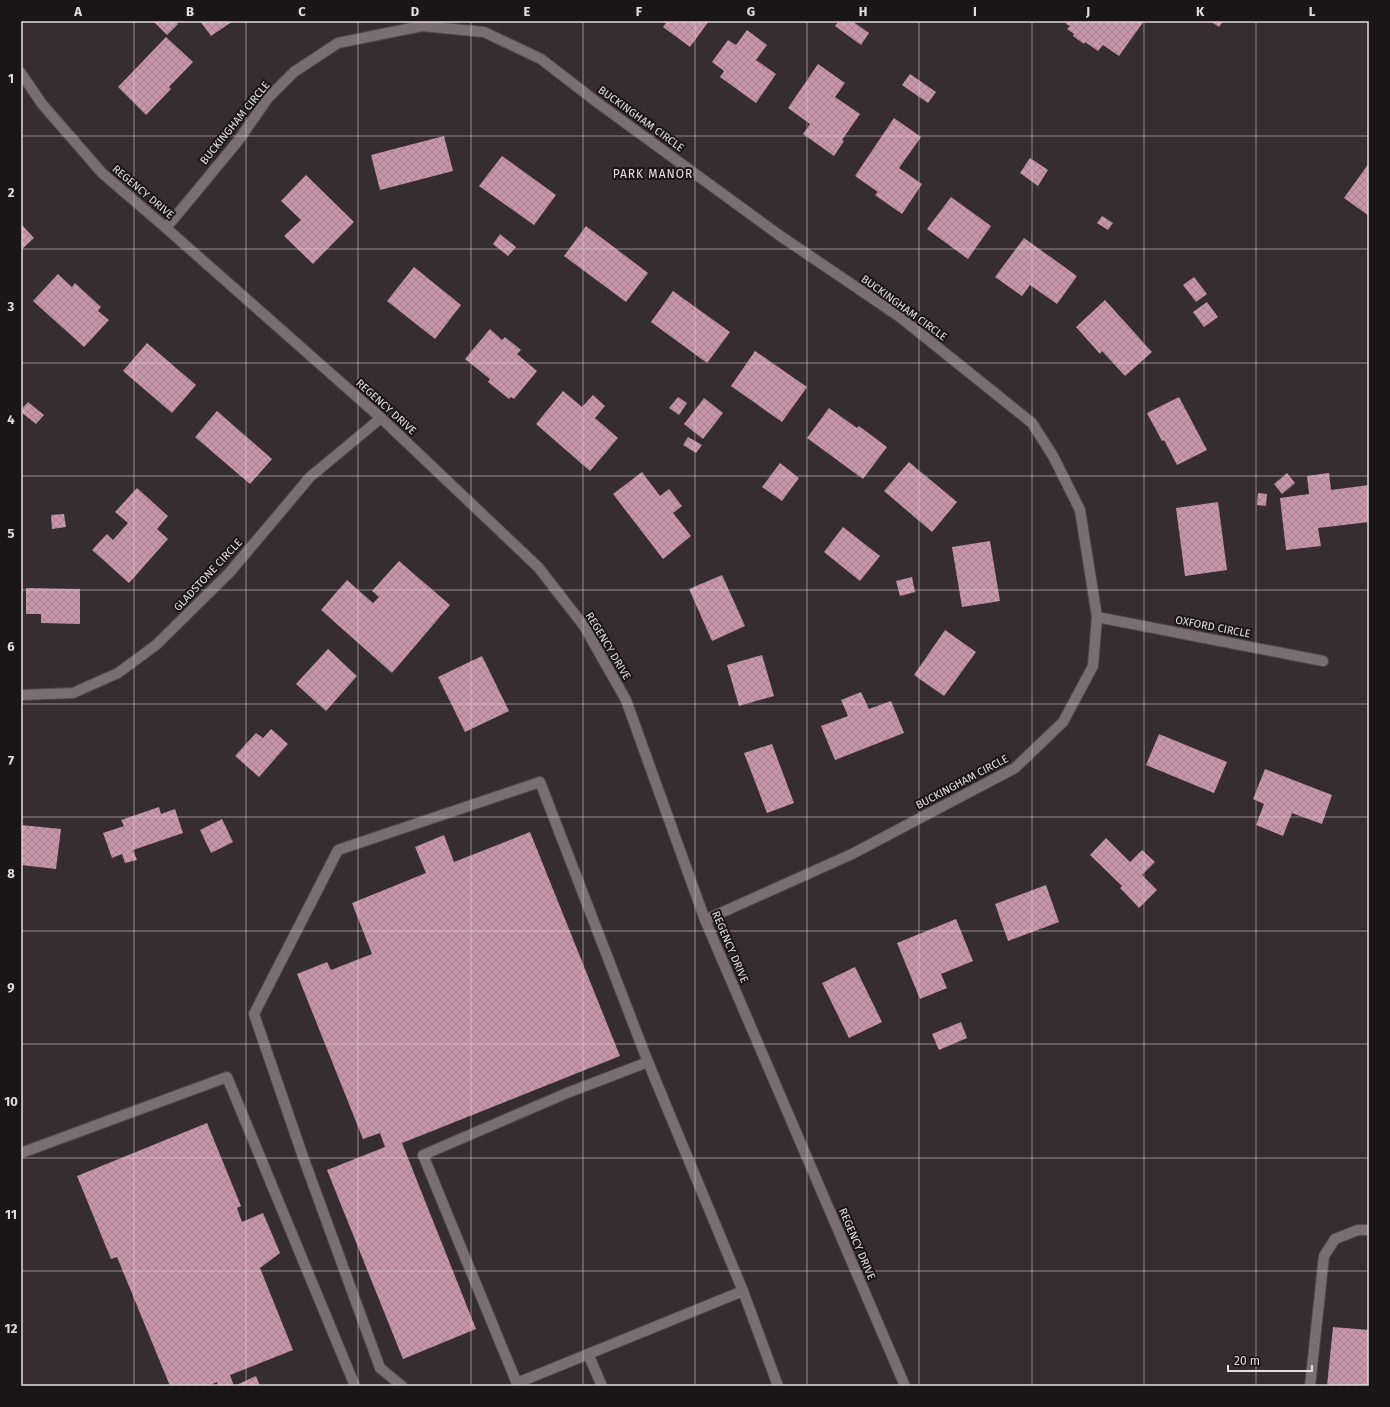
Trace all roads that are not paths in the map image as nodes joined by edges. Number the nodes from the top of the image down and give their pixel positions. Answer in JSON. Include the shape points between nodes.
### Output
{"nodes":[{"id":1,"x":21,"y":73,"type":"edge"},
{"id":2,"x":166,"y":228,"type":"junction"},
{"id":3,"x":381,"y":418,"type":"junction"},
{"id":4,"x":1098,"y":617,"type":"junction"},
{"id":5,"x":1323,"y":661,"type":"dead end"},
{"id":6,"x":21,"y":695,"type":"edge"},
{"id":7,"x":705,"y":920,"type":"junction"},
{"id":8,"x":648,"y":1062,"type":"junction"},
{"id":9,"x":21,"y":1153,"type":"edge"},
{"id":10,"x":1369,"y":1230,"type":"edge"},
{"id":11,"x":743,"y":1291,"type":"junction"},
{"id":12,"x":588,"y":1354,"type":"junction"},
{"id":13,"x":518,"y":1384,"type":"edge"},
{"id":14,"x":354,"y":1386,"type":"edge"},
{"id":15,"x":402,"y":1386,"type":"edge"},
{"id":16,"x":602,"y":1386,"type":"edge"},
{"id":17,"x":778,"y":1386,"type":"edge"},
{"id":18,"x":905,"y":1386,"type":"edge"},
{"id":19,"x":1310,"y":1386,"type":"edge"}],
"edges":[{"from":1,"to":2,"type":"street","name":"REGENCY DRIVE","via":[[42,104],[102,173]]},
{"from":2,"to":3,"type":"street","name":"REGENCY DRIVE"},
{"from":2,"to":4,"type":"street","name":"BUCKINGHAM CIRCLE","via":[[238,141],[268,98],[294,72],[338,44],[422,26],[484,32],[541,59],[779,235],[900,317],[1032,423],[1053,456],[1080,510]]},
{"from":3,"to":6,"type":"street","name":"GLADSTONE CIRCLE","via":[[310,477],[230,572],[156,645],[118,673],[73,693]]},
{"from":3,"to":7,"type":"street","name":"REGENCY DRIVE","via":[[538,567],[584,626],[626,700]]},
{"from":4,"to":5,"type":"street","name":"OXFORD CIRCLE"},
{"from":4,"to":7,"type":"street","name":"BUCKINGHAM CIRCLE","via":[[1093,666],[1063,722],[1015,768],[852,854]]},
{"from":7,"to":18,"type":"street","name":"REGENCY DRIVE"},
{"from":8,"to":11,"type":"street"},
{"from":8,"to":13,"type":"street","via":[[567,1093],[423,1155]]},
{"from":8,"to":15,"type":"street","via":[[540,782],[338,850],[254,1014],[380,1368]]},
{"from":9,"to":14,"type":"street","via":[[227,1077]]},
{"from":10,"to":19,"type":"street","via":[[1358,1230],[1335,1239],[1324,1256]]},
{"from":11,"to":12,"type":"street"},
{"from":11,"to":17,"type":"street"},
{"from":12,"to":13,"type":"street"},
{"from":12,"to":16,"type":"street"}]}
